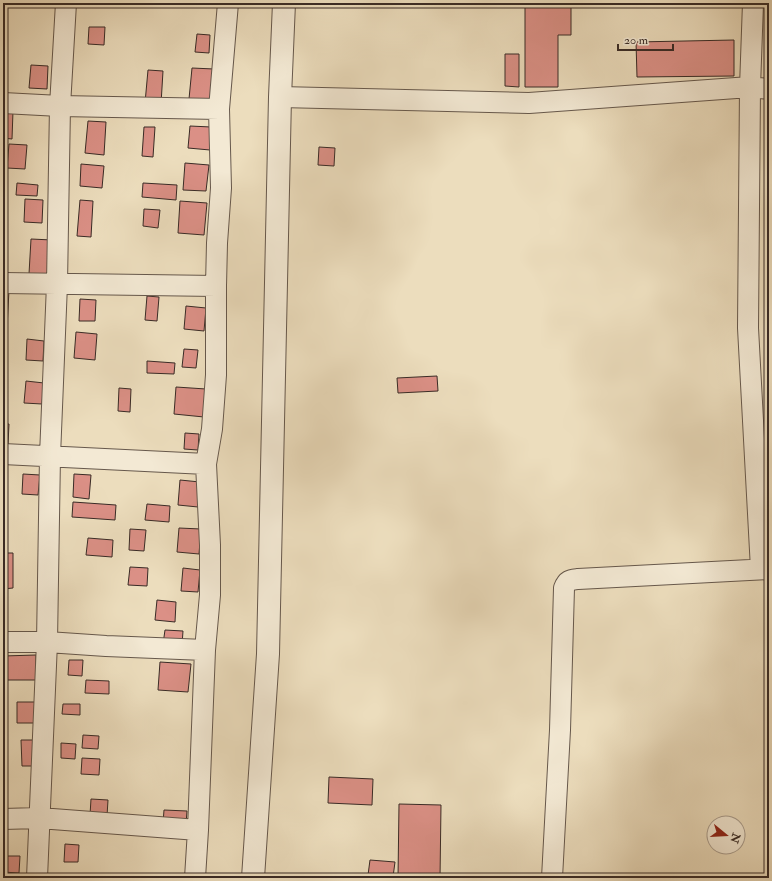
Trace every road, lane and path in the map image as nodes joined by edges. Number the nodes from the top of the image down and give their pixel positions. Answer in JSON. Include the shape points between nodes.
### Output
{"nodes":[{"id":1,"x":66,"y":3,"type":"edge"},
{"id":2,"x":228,"y":3,"type":"edge"},
{"id":3,"x":284,"y":3,"type":"edge"},
{"id":4,"x":754,"y":3,"type":"edge"},
{"id":5,"x":760,"y":88,"type":"edge"},
{"id":6,"x":280,"y":97,"type":"junction"},
{"id":7,"x":3,"y":103,"type":"edge"},
{"id":8,"x":60,"y":106,"type":"junction"},
{"id":9,"x":219,"y":108,"type":"junction"},
{"id":10,"x":3,"y":283,"type":"edge"},
{"id":11,"x":57,"y":284,"type":"junction"},
{"id":12,"x":216,"y":286,"type":"junction"},
{"id":13,"x":3,"y":454,"type":"edge"},
{"id":14,"x":50,"y":456,"type":"junction"},
{"id":15,"x":206,"y":464,"type":"junction"},
{"id":16,"x":765,"y":569,"type":"edge"},
{"id":17,"x":3,"y":642,"type":"edge"},
{"id":18,"x":47,"y":642,"type":"junction"},
{"id":19,"x":205,"y":650,"type":"junction"},
{"id":20,"x":39,"y":818,"type":"junction"},
{"id":21,"x":3,"y":819,"type":"edge"},
{"id":22,"x":198,"y":830,"type":"junction"},
{"id":23,"x":37,"y":878,"type":"edge"},
{"id":24,"x":195,"y":878,"type":"edge"},
{"id":25,"x":253,"y":878,"type":"edge"},
{"id":26,"x":552,"y":878,"type":"edge"}],
"edges":[{"from":1,"to":8,"type":"street"},
{"from":2,"to":9,"type":"street"},
{"from":3,"to":6,"type":"street"},
{"from":4,"to":5,"type":"street"},
{"from":5,"to":6,"type":"street","via":[[529,103]]},
{"from":5,"to":16,"type":"street","via":[[748,328]]},
{"from":6,"to":25,"type":"street","via":[[268,654]]},
{"from":7,"to":8,"type":"street"},
{"from":8,"to":9,"type":"street"},
{"from":8,"to":11,"type":"street"},
{"from":9,"to":12,"type":"street","via":[[221,188]]},
{"from":10,"to":11,"type":"street"},
{"from":11,"to":12,"type":"street"},
{"from":11,"to":14,"type":"street"},
{"from":12,"to":15,"type":"street","via":[[216,375]]},
{"from":13,"to":14,"type":"street"},
{"from":14,"to":15,"type":"street"},
{"from":14,"to":18,"type":"street"},
{"from":15,"to":19,"type":"street","via":[[210,595]]},
{"from":16,"to":26,"type":"street","via":[[578,579],[570,580],[566,584]]},
{"from":17,"to":18,"type":"street"},
{"from":18,"to":19,"type":"street"},
{"from":18,"to":20,"type":"street"},
{"from":19,"to":22,"type":"street"},
{"from":20,"to":21,"type":"street"},
{"from":20,"to":22,"type":"street"},
{"from":20,"to":23,"type":"street"},
{"from":22,"to":24,"type":"street"}]}
